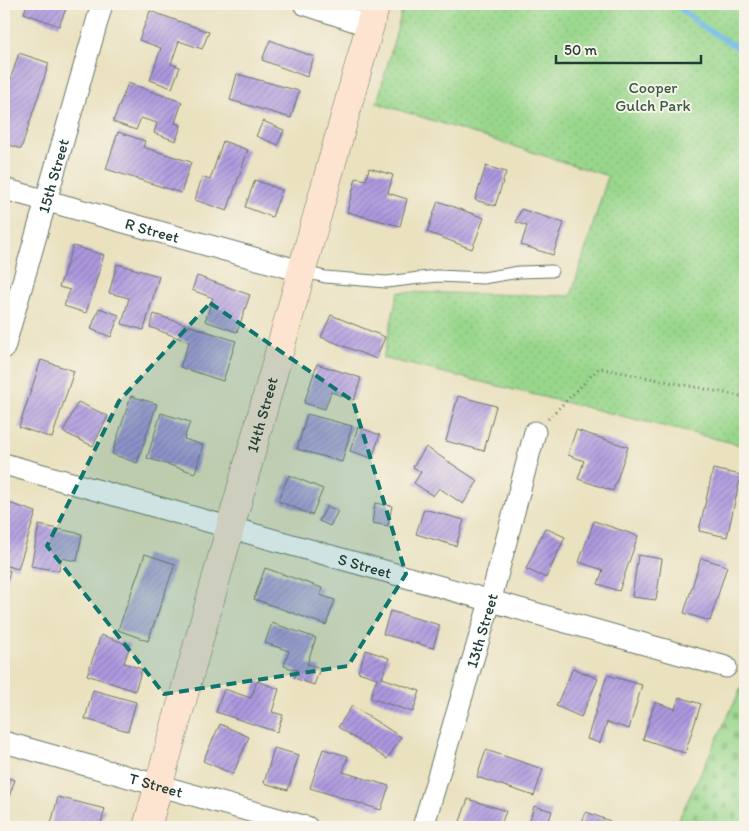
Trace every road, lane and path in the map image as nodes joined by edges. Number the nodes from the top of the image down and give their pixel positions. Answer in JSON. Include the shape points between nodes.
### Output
{"nodes":[{"id":1,"x":102,"y":4,"type":"edge"},
{"id":2,"x":304,"y":4,"type":"edge"},
{"id":3,"x":373,"y":15,"type":"edge"},
{"id":4,"x":4,"y":189,"type":"edge"},
{"id":5,"x":44,"y":201,"type":"junction"},
{"id":6,"x":301,"y":271,"type":"junction"},
{"id":7,"x":552,"y":271,"type":"dead end"},
{"id":8,"x":4,"y":348,"type":"edge"},
{"id":9,"x":745,"y":397,"type":"edge"},
{"id":10,"x":535,"y":432,"type":"joint"},
{"id":11,"x":4,"y":464,"type":"edge"},
{"id":12,"x":230,"y":529,"type":"junction"},
{"id":13,"x":490,"y":602,"type":"junction"},
{"id":14,"x":726,"y":667,"type":"dead end"},
{"id":15,"x":4,"y":742,"type":"edge"},
{"id":16,"x":159,"y":785,"type":"junction"},
{"id":17,"x":147,"y":827,"type":"edge"},
{"id":18,"x":307,"y":827,"type":"edge"},
{"id":19,"x":423,"y":827,"type":"edge"}],
"edges":[{"from":1,"to":5,"type":"street","name":"15th Street"},
{"from":2,"to":3,"type":"street"},
{"from":3,"to":6,"type":"street","name":"14th Street"},
{"from":4,"to":5,"type":"street","name":"R Street"},
{"from":5,"to":6,"type":"street","name":"R Street"},
{"from":5,"to":8,"type":"street","name":"15th Street"},
{"from":6,"to":7,"type":"lane","via":[[325,277],[386,282],[437,276],[483,278]]},
{"from":6,"to":12,"type":"street","name":"14th Street"},
{"from":9,"to":10,"type":"path","via":[[599,368]]},
{"from":10,"to":13,"type":"street","name":"13th Street"},
{"from":11,"to":12,"type":"street","name":"S Street"},
{"from":12,"to":13,"type":"street","name":"S Street"},
{"from":12,"to":16,"type":"street","name":"14th Street"},
{"from":13,"to":14,"type":"street","name":"S Street"},
{"from":13,"to":19,"type":"street","name":"13th Street"},
{"from":15,"to":16,"type":"street","name":"T Street"},
{"from":16,"to":17,"type":"street","name":"14th Street"},
{"from":16,"to":18,"type":"street","name":"T Street"}]}
